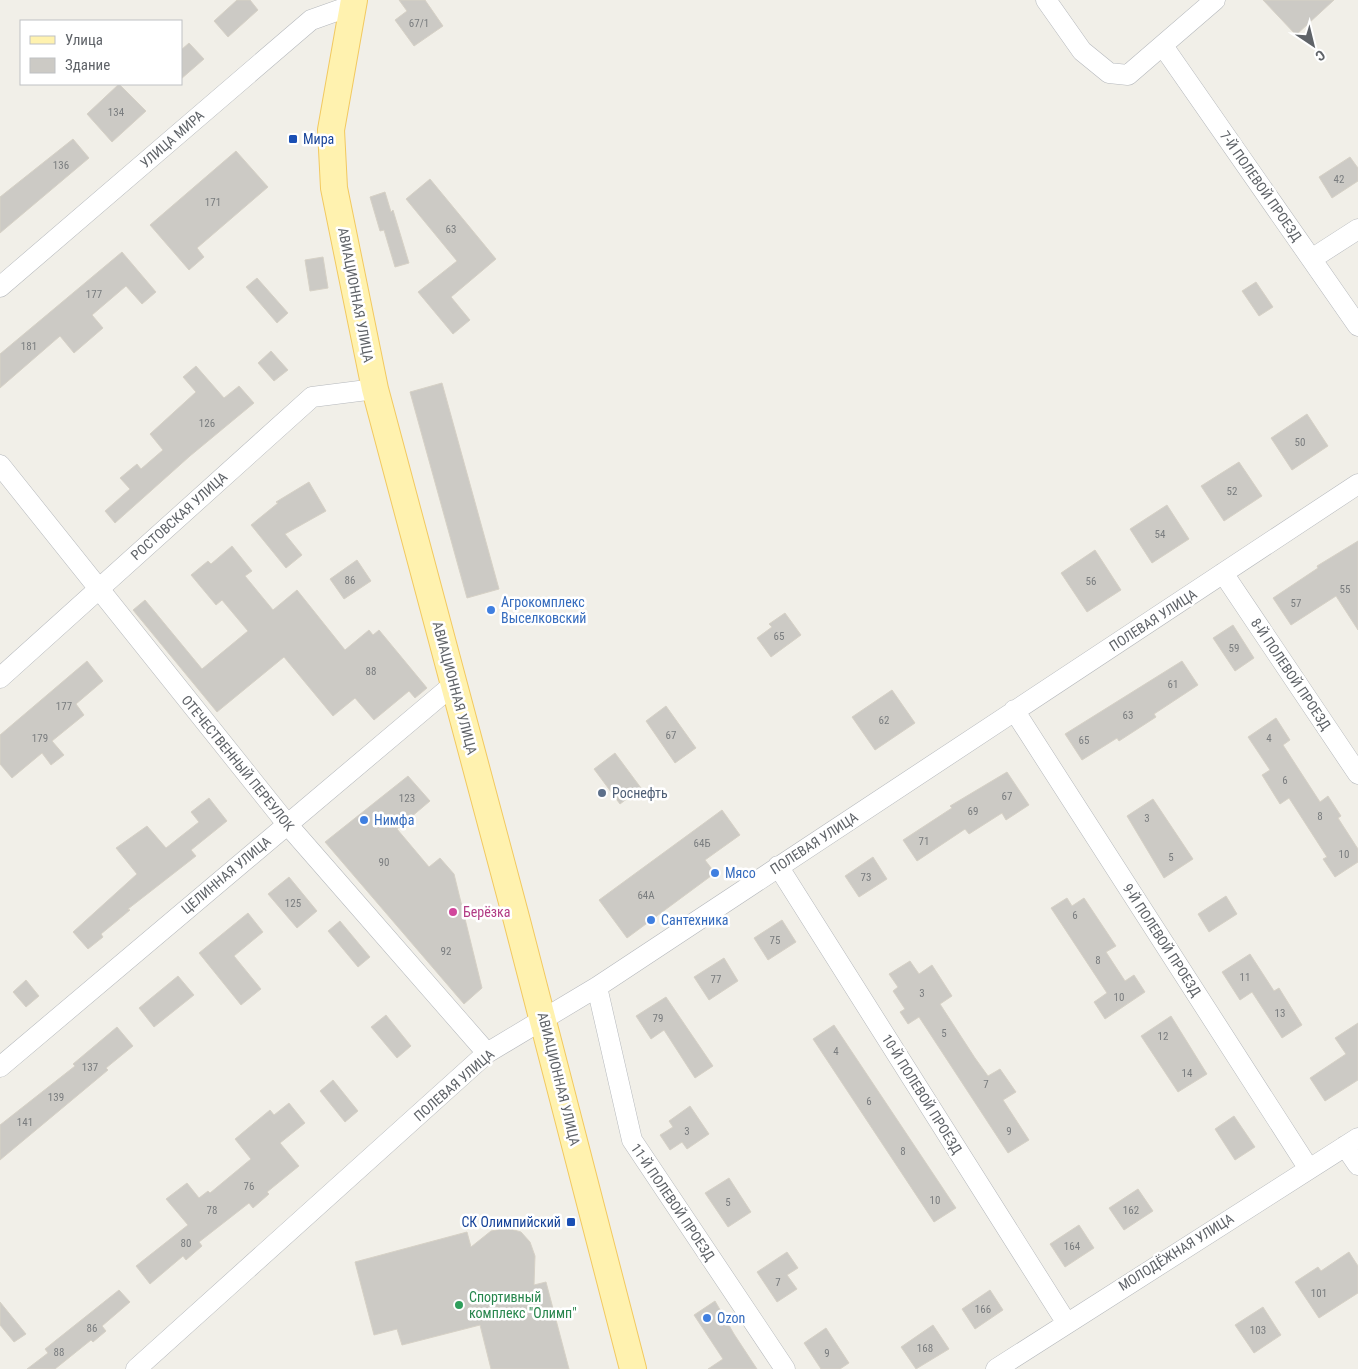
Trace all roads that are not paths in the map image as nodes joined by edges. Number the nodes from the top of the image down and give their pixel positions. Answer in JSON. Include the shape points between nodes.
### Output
{"nodes":[{"id":1,"x":1046,"y":0,"type":"edge"},
{"id":2,"x":1215,"y":0,"type":"edge"},
{"id":3,"x":354,"y":2,"type":"edge"},
{"id":4,"x":1163,"y":46,"type":"junction"},
{"id":5,"x":1358,"y":230,"type":"edge"},
{"id":6,"x":1313,"y":258,"type":"junction"},
{"id":7,"x":0,"y":287,"type":"edge"},
{"id":8,"x":1358,"y":326,"type":"edge"},
{"id":9,"x":375,"y":389,"type":"junction"},
{"id":10,"x":0,"y":465,"type":"edge"},
{"id":11,"x":1358,"y":484,"type":"edge"},
{"id":12,"x":1223,"y":573,"type":"junction"},
{"id":13,"x":97,"y":589,"type":"junction"},
{"id":14,"x":0,"y":678,"type":"edge"},
{"id":15,"x":454,"y":684,"type":"junction"},
{"id":16,"x":1014,"y":710,"type":"junction"},
{"id":17,"x":1358,"y":774,"type":"edge"},
{"id":18,"x":287,"y":824,"type":"junction"},
{"id":19,"x":778,"y":866,"type":"junction"},
{"id":20,"x":597,"y":987,"type":"junction"},
{"id":21,"x":543,"y":1019,"type":"junction"},
{"id":22,"x":488,"y":1053,"type":"junction"},
{"id":23,"x":0,"y":1068,"type":"edge"},
{"id":24,"x":1352,"y":1142,"type":"edge"},
{"id":25,"x":1358,"y":1165,"type":"edge"},
{"id":26,"x":1309,"y":1169,"type":"junction"},
{"id":27,"x":1066,"y":1322,"type":"junction"},
{"id":28,"x":136,"y":1369,"type":"edge"},
{"id":29,"x":633,"y":1369,"type":"edge"},
{"id":30,"x":785,"y":1369,"type":"edge"},
{"id":31,"x":996,"y":1369,"type":"edge"}],
"edges":[{"from":1,"to":4,"type":"street","via":[[1082,51],[1109,73],[1128,75]]},
{"from":2,"to":4,"type":"street"},
{"from":3,"to":7,"type":"street","name":"УЛИЦА МИРА","via":[[311,20]]},
{"from":3,"to":9,"type":"main road","name":"АВИАЦИОННАЯ УЛИЦА","via":[[332,130],[334,188]]},
{"from":4,"to":6,"type":"street","name":"7-Й ПОЛЕВОЙ ПРОЕЗД"},
{"from":5,"to":6,"type":"street"},
{"from":6,"to":8,"type":"street","name":"7-Й ПОЛЕВОЙ ПРОЕЗД"},
{"from":9,"to":13,"type":"street","name":"РОСТОВСКАЯ УЛИЦА","via":[[312,397]]},
{"from":9,"to":15,"type":"main road","name":"АВИАЦИОННАЯ УЛИЦА"},
{"from":10,"to":13,"type":"street","name":"ОТЕЧЕСТВЕННЫЙ ПЕРЕУЛОК"},
{"from":11,"to":12,"type":"street","name":"ПОЛЕВАЯ УЛИЦА"},
{"from":12,"to":16,"type":"street","name":"ПОЛЕВАЯ УЛИЦА"},
{"from":12,"to":17,"type":"street","name":"8-Й ПОЛЕВОЙ ПРОЕЗД"},
{"from":13,"to":14,"type":"street","name":"РОСТОВСКАЯ УЛИЦА"},
{"from":13,"to":18,"type":"street","name":"ОТЕЧЕСТВЕННЫЙ ПЕРЕУЛОК"},
{"from":15,"to":18,"type":"street","name":"ЦЕЛИННАЯ УЛИЦА"},
{"from":15,"to":21,"type":"main road","name":"АВИАЦИОННАЯ УЛИЦА"},
{"from":16,"to":19,"type":"street","name":"ПОЛЕВАЯ УЛИЦА"},
{"from":16,"to":26,"type":"street","name":"9-Й ПОЛЕВОЙ ПРОЕЗД"},
{"from":18,"to":22,"type":"street","name":"ОТЕЧЕСТВЕННЫЙ ПЕРЕУЛОК"},
{"from":18,"to":23,"type":"street","name":"ЦЕЛИННАЯ УЛИЦА"},
{"from":19,"to":20,"type":"street","name":"ПОЛЕВАЯ УЛИЦА"},
{"from":19,"to":27,"type":"street","name":"10-Й ПОЛЕВОЙ ПРОЕЗД"},
{"from":20,"to":21,"type":"street","name":"ПОЛЕВАЯ УЛИЦА"},
{"from":20,"to":30,"type":"street","name":"11-Й ПОЛЕВОЙ ПРОЕЗД","via":[[632,1140]]},
{"from":21,"to":22,"type":"street","name":"ПОЛЕВАЯ УЛИЦА"},
{"from":21,"to":29,"type":"main road","name":"АВИАЦИОННАЯ УЛИЦА"},
{"from":22,"to":28,"type":"street","name":"ПОЛЕВАЯ УЛИЦА"},
{"from":24,"to":25,"type":"street"},
{"from":24,"to":26,"type":"street","name":"МОЛОДЁЖНАЯ УЛИЦА"},
{"from":26,"to":27,"type":"street","name":"МОЛОДЁЖНАЯ УЛИЦА"},
{"from":27,"to":31,"type":"street","name":"МОЛОДЁЖНАЯ УЛИЦА"}]}
